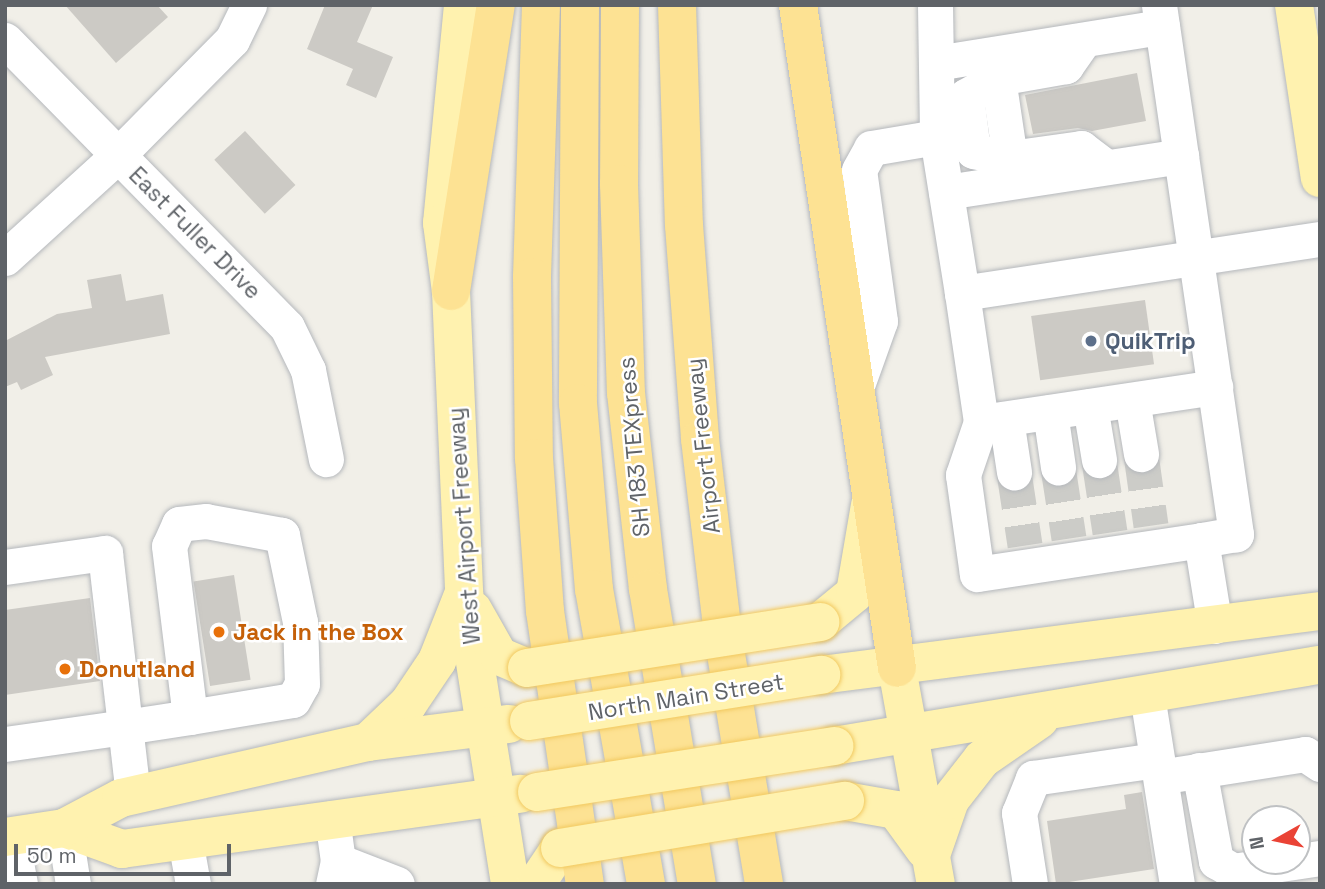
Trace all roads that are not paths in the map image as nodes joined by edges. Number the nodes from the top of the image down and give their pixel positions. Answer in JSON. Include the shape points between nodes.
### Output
{"nodes":[{"id":1,"x":249,"y":5,"type":"edge"},
{"id":2,"x":463,"y":5,"type":"edge"},
{"id":3,"x":496,"y":5,"type":"edge"},
{"id":4,"x":541,"y":5,"type":"edge"},
{"id":5,"x":580,"y":5,"type":"edge"},
{"id":6,"x":620,"y":5,"type":"edge"},
{"id":7,"x":677,"y":5,"type":"edge"},
{"id":8,"x":797,"y":5,"type":"edge"},
{"id":9,"x":935,"y":5,"type":"edge"},
{"id":10,"x":1294,"y":5,"type":"edge"},
{"id":11,"x":1161,"y":16,"type":"edge"},
{"id":12,"x":5,"y":40,"type":"edge"},
{"id":13,"x":1084,"y":40,"type":"junction"},
{"id":14,"x":936,"y":63,"type":"junction"},
{"id":15,"x":937,"y":137,"type":"junction"},
{"id":16,"x":118,"y":155,"type":"junction"},
{"id":17,"x":1181,"y":156,"type":"junction"},
{"id":18,"x":1106,"y":167,"type":"junction"},
{"id":19,"x":1320,"y":178,"type":"edge"},
{"id":20,"x":946,"y":192,"type":"junction"},
{"id":21,"x":1320,"y":239,"type":"edge"},
{"id":22,"x":5,"y":258,"type":"edge"},
{"id":23,"x":1196,"y":258,"type":"junction"},
{"id":24,"x":451,"y":291,"type":"junction"},
{"id":25,"x":962,"y":293,"type":"junction"},
{"id":26,"x":1215,"y":387,"type":"junction"},
{"id":27,"x":856,"y":388,"type":"junction"},
{"id":28,"x":1132,"y":400,"type":"junction"},
{"id":29,"x":1090,"y":406,"type":"junction"},
{"id":30,"x":1050,"y":412,"type":"junction"},
{"id":31,"x":993,"y":420,"type":"junction"},
{"id":32,"x":1140,"y":454,"type":"tunnel mouth"},
{"id":33,"x":326,"y":459,"type":"dead end"},
{"id":34,"x":1099,"y":460,"type":"tunnel mouth"},
{"id":35,"x":1058,"y":467,"type":"tunnel mouth"},
{"id":36,"x":1014,"y":472,"type":"tunnel mouth"},
{"id":37,"x":871,"y":498,"type":"junction"},
{"id":38,"x":1200,"y":540,"type":"junction"},
{"id":39,"x":5,"y":567,"type":"edge"},
{"id":40,"x":464,"y":593,"type":"junction"},
{"id":41,"x":1320,"y":611,"type":"edge"},
{"id":42,"x":1215,"y":626,"type":"junction"},
{"id":43,"x":1320,"y":666,"type":"edge"},
{"id":44,"x":897,"y":668,"type":"junction"},
{"id":45,"x":1146,"y":695,"type":"junction"},
{"id":46,"x":1055,"y":711,"type":"junction"},
{"id":47,"x":190,"y":717,"type":"junction"},
{"id":48,"x":125,"y":727,"type":"junction"},
{"id":49,"x":483,"y":727,"type":"junction"},
{"id":50,"x":908,"y":735,"type":"junction"},
{"id":51,"x":368,"y":742,"type":"junction"},
{"id":52,"x":5,"y":744,"type":"edge"},
{"id":53,"x":1320,"y":764,"type":"edge"},
{"id":54,"x":1159,"y":768,"type":"junction"},
{"id":55,"x":1199,"y":770,"type":"junction"},
{"id":56,"x":133,"y":795,"type":"junction"},
{"id":57,"x":495,"y":798,"type":"junction"},
{"id":58,"x":332,"y":818,"type":"junction"},
{"id":59,"x":64,"y":828,"type":"junction"},
{"id":60,"x":8,"y":837,"type":"edge"},
{"id":61,"x":185,"y":839,"type":"junction"},
{"id":62,"x":1320,"y":858,"type":"edge"},
{"id":63,"x":933,"y":871,"type":"edge"},
{"id":64,"x":336,"y":872,"type":"edge"},
{"id":65,"x":20,"y":884,"type":"edge"},
{"id":66,"x":73,"y":884,"type":"edge"},
{"id":67,"x":193,"y":884,"type":"edge"},
{"id":68,"x":397,"y":884,"type":"edge"},
{"id":69,"x":510,"y":884,"type":"edge"},
{"id":70,"x":536,"y":884,"type":"edge"},
{"id":71,"x":585,"y":884,"type":"edge"},
{"id":72,"x":646,"y":884,"type":"edge"},
{"id":73,"x":697,"y":884,"type":"edge"},
{"id":74,"x":764,"y":884,"type":"edge"},
{"id":75,"x":1030,"y":884,"type":"edge"},
{"id":76,"x":1177,"y":884,"type":"edge"}],
"edges":[{"from":1,"to":16,"type":"street","via":[[232,40]]},
{"from":2,"to":24,"type":"main road","name":"West Airport Freeway","via":[[442,223]]},
{"from":3,"to":24,"type":"highway"},
{"from":4,"to":71,"type":"highway","via":[[533,249],[534,458],[545,611]]},
{"from":5,"to":72,"type":"highway","via":[[578,403],[594,589]]},
{"from":6,"to":73,"type":"highway","name":"SH 183 TEXpress","via":[[626,393],[648,589]]},
{"from":7,"to":74,"type":"highway","name":"Airport Freeway","via":[[684,225],[700,439],[723,636]]},
{"from":8,"to":27,"type":"highway"},
{"from":9,"to":14,"type":"street"},
{"from":10,"to":19,"type":"main road"},
{"from":11,"to":13,"type":"street"},
{"from":11,"to":17,"type":"street"},
{"from":12,"to":16,"type":"street","name":"East Fuller Drive"},
{"from":13,"to":14,"type":"street"},
{"from":13,"to":18,"type":"street","via":[[1066,66],[998,78],[1010,158],[1082,148]]},
{"from":14,"to":15,"type":"street"},
{"from":15,"to":20,"type":"street"},
{"from":15,"to":27,"type":"street","via":[[871,148],[859,170],[880,321]]},
{"from":16,"to":22,"type":"street"},
{"from":16,"to":33,"type":"street","name":"East Fuller Drive","via":[[287,327],[308,370]]},
{"from":17,"to":18,"type":"street"},
{"from":17,"to":23,"type":"street"},
{"from":18,"to":20,"type":"street"},
{"from":20,"to":25,"type":"street"},
{"from":21,"to":23,"type":"street"},
{"from":23,"to":25,"type":"street"},
{"from":23,"to":26,"type":"street"},
{"from":24,"to":40,"type":"main road","name":"West Airport Freeway"},
{"from":25,"to":31,"type":"street"},
{"from":26,"to":28,"type":"street"},
{"from":26,"to":38,"type":"street","via":[[1236,534]]},
{"from":27,"to":37,"type":"highway"},
{"from":28,"to":29,"type":"street"},
{"from":28,"to":32,"type":"street"},
{"from":29,"to":30,"type":"street"},
{"from":29,"to":34,"type":"street"},
{"from":30,"to":31,"type":"street"},
{"from":30,"to":35,"type":"street"},
{"from":31,"to":36,"type":"street"},
{"from":31,"to":38,"type":"street","via":[[963,475],[977,574],[1027,555],[1112,542],[1153,536]]},
{"from":37,"to":40,"type":"main road","bridge":true,"via":[[855,593],[820,622],[527,668],[499,656]]},
{"from":37,"to":44,"type":"highway"},
{"from":38,"to":42,"type":"street"},
{"from":39,"to":48,"type":"street","via":[[105,553]]},
{"from":40,"to":49,"type":"main road","name":"West Airport Freeway"},
{"from":40,"to":51,"type":"main road","via":[[437,661],[408,704]]},
{"from":41,"to":42,"type":"main road","name":"North Main Street"},
{"from":42,"to":44,"type":"main road","name":"North Main Street"},
{"from":43,"to":45,"type":"main road","name":"North Main Street"},
{"from":44,"to":49,"type":"main road","name":"North Main Street","bridge":true,"via":[[821,675]]},
{"from":44,"to":50,"type":"main road"},
{"from":45,"to":46,"type":"main road","name":"North Main Street"},
{"from":45,"to":54,"type":"street"},
{"from":46,"to":50,"type":"main road","name":"North Main Street"},
{"from":46,"to":63,"type":"main road","via":[[982,760],[950,800]]},
{"from":47,"to":47,"type":"street","via":[[293,700],[302,684],[300,622],[282,535],[206,521],[179,524],[169,546]]},
{"from":47,"to":48,"type":"street"},
{"from":48,"to":52,"type":"street"},
{"from":48,"to":56,"type":"street"},
{"from":49,"to":51,"type":"main road","name":"North Main Street"},
{"from":49,"to":57,"type":"main road","name":"West Airport Freeway"},
{"from":50,"to":57,"type":"main road","name":"North Main Street","bridge":true},
{"from":50,"to":63,"type":"main road"},
{"from":51,"to":56,"type":"main road","name":"North Main Street"},
{"from":53,"to":55,"type":"street","via":[[1305,754]]},
{"from":54,"to":55,"type":"street"},
{"from":54,"to":75,"type":"street","via":[[1033,778],[1018,813]]},
{"from":54,"to":76,"type":"street"},
{"from":55,"to":62,"type":"street","via":[[1216,861],[1233,872]]},
{"from":56,"to":59,"type":"main road","name":"North Main Street"},
{"from":57,"to":58,"type":"main road","name":"North Main Street"},
{"from":57,"to":69,"type":"main road","name":"West Airport Freeway"},
{"from":58,"to":61,"type":"main road","name":"North Main Street"},
{"from":58,"to":64,"type":"street"},
{"from":59,"to":60,"type":"main road","name":"North Main Street"},
{"from":59,"to":61,"type":"main road","name":"North Main Street","via":[[122,849]]},
{"from":59,"to":66,"type":"street"},
{"from":60,"to":65,"type":"street"},
{"from":61,"to":67,"type":"street"},
{"from":63,"to":70,"type":"main road","bridge":true,"via":[[896,810],[845,800],[560,848]]},
{"from":64,"to":68,"type":"street"}]}
